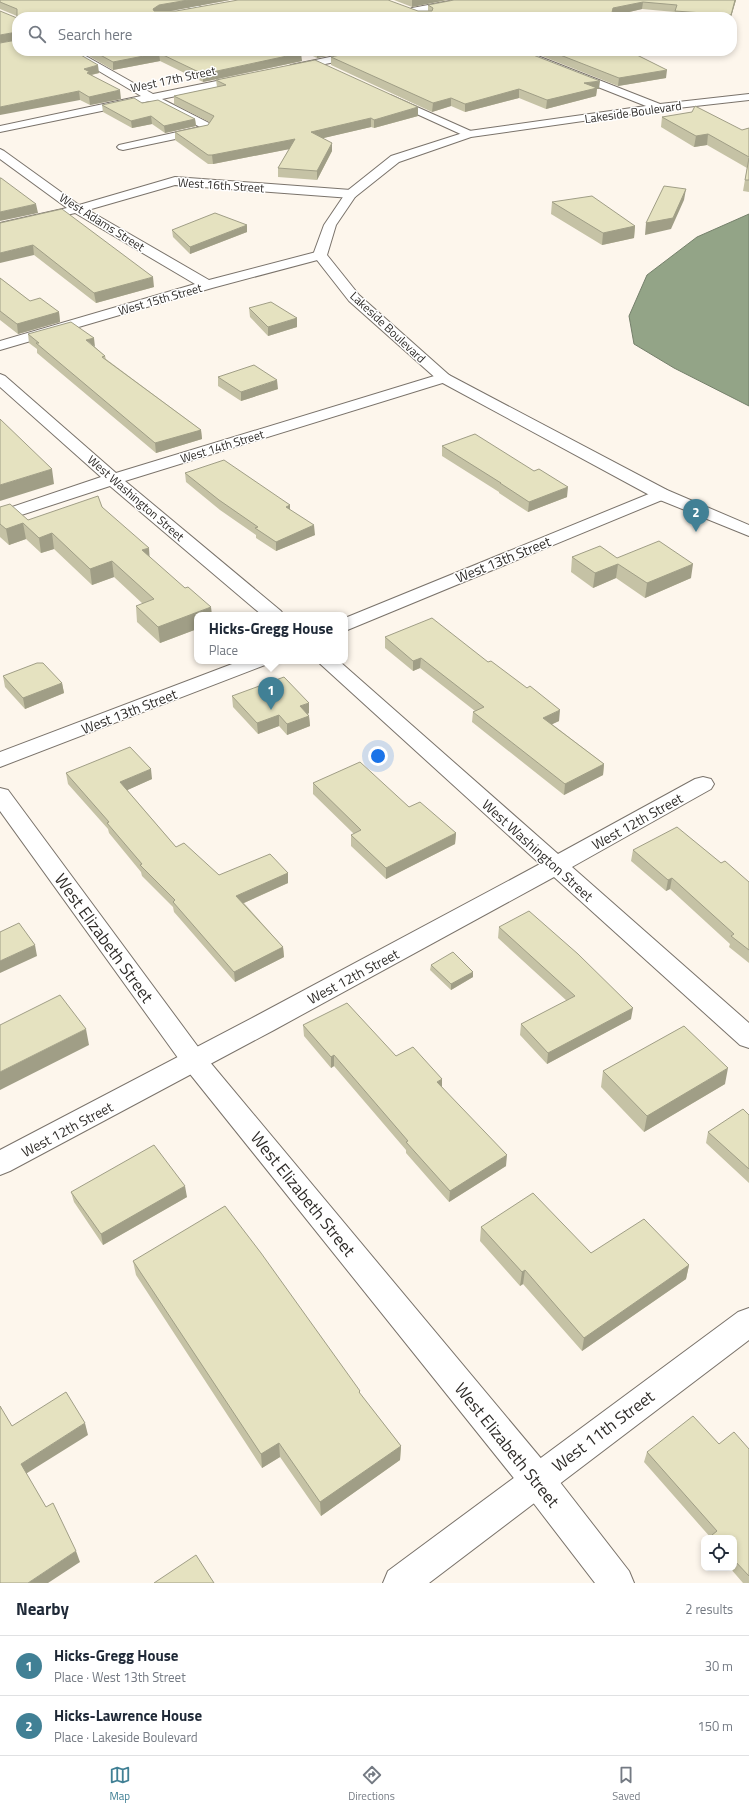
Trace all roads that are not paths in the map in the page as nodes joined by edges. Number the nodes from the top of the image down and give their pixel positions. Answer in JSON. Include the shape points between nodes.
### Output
{"nodes":[{"id":1,"x":179,"y":0,"type":"edge"},
{"id":2,"x":469,"y":0,"type":"edge"},
{"id":3,"x":214,"y":7,"type":"edge"},
{"id":4,"x":400,"y":7,"type":"edge"},
{"id":5,"x":200,"y":10,"type":"junction"},
{"id":6,"x":412,"y":11,"type":"joint"},
{"id":7,"x":187,"y":12,"type":"edge"},
{"id":8,"x":205,"y":12,"type":"edge"},
{"id":9,"x":79,"y":56,"type":"edge"},
{"id":10,"x":301,"y":56,"type":"edge"},
{"id":11,"x":350,"y":56,"type":"edge"},
{"id":12,"x":529,"y":56,"type":"edge"},
{"id":13,"x":317,"y":63,"type":"junction"},
{"id":14,"x":331,"y":70,"type":"edge"},
{"id":15,"x":279,"y":71,"type":"edge"},
{"id":16,"x":256,"y":76,"type":"edge"},
{"id":17,"x":379,"y":92,"type":"edge"},
{"id":18,"x":150,"y":97,"type":"junction"},
{"id":19,"x":749,"y":97,"type":"edge"},
{"id":20,"x":660,"y":107,"type":"junction"},
{"id":21,"x":0,"y":129,"type":"edge"},
{"id":22,"x":469,"y":134,"type":"junction"},
{"id":23,"x":123,"y":147,"type":"dead end"},
{"id":24,"x":0,"y":153,"type":"edge"},
{"id":25,"x":351,"y":194,"type":"junction"},
{"id":26,"x":77,"y":209,"type":"junction"},
{"id":27,"x":0,"y":227,"type":"edge"},
{"id":28,"x":320,"y":255,"type":"junction"},
{"id":29,"x":208,"y":285,"type":"junction"},
{"id":30,"x":0,"y":346,"type":"edge"},
{"id":31,"x":444,"y":378,"type":"junction"},
{"id":32,"x":0,"y":380,"type":"edge"},
{"id":33,"x":112,"y":479,"type":"junction"},
{"id":34,"x":661,"y":494,"type":"junction"},
{"id":35,"x":0,"y":517,"type":"edge"},
{"id":36,"x":749,"y":531,"type":"edge"},
{"id":37,"x":270,"y":612,"type":"edge"},
{"id":38,"x":348,"y":625,"type":"edge"},
{"id":39,"x":250,"y":664,"type":"edge"},
{"id":40,"x":330,"y":664,"type":"edge"},
{"id":41,"x":0,"y":760,"type":"edge"},
{"id":42,"x":703,"y":784,"type":"dead end"},
{"id":43,"x":0,"y":795,"type":"edge"},
{"id":44,"x":556,"y":866,"type":"junction"},
{"id":45,"x":749,"y":1038,"type":"edge"},
{"id":46,"x":195,"y":1062,"type":"junction"},
{"id":47,"x":0,"y":1164,"type":"edge"},
{"id":48,"x":749,"y":1322,"type":"edge"},
{"id":49,"x":537,"y":1480,"type":"junction"},
{"id":50,"x":400,"y":1583,"type":"edge"},
{"id":51,"x":618,"y":1583,"type":"edge"}],
"edges":[{"from":1,"to":5,"type":"street"},
{"from":2,"to":6,"type":"street"},
{"from":3,"to":5,"type":"street"},
{"from":4,"to":6,"type":"street"},
{"from":5,"to":7,"type":"street"},
{"from":5,"to":8,"type":"street"},
{"from":9,"to":18,"type":"street"},
{"from":10,"to":13,"type":"street"},
{"from":11,"to":13,"type":"street"},
{"from":12,"to":20,"type":"street"},
{"from":13,"to":14,"type":"street"},
{"from":13,"to":15,"type":"street"},
{"from":16,"to":18,"type":"street","name":"West 17th Street"},
{"from":17,"to":22,"type":"street"},
{"from":18,"to":21,"type":"street","name":"West 17th Street"},
{"from":18,"to":23,"type":"street","via":[[207,126],[204,130]]},
{"from":19,"to":20,"type":"street","name":"Lakeside Boulevard"},
{"from":20,"to":22,"type":"street","name":"Lakeside Boulevard"},
{"from":22,"to":25,"type":"street","name":"Lakeside Boulevard","via":[[395,159]]},
{"from":24,"to":26,"type":"street","name":"West Adams Street"},
{"from":25,"to":26,"type":"street","name":"West 16th Street","via":[[175,180]]},
{"from":25,"to":28,"type":"street","name":"Lakeside Boulevard","via":[[330,225]]},
{"from":26,"to":27,"type":"street","name":"West 16th Street"},
{"from":26,"to":29,"type":"street","name":"West Adams Street"},
{"from":28,"to":29,"type":"street","name":"West 15th Street"},
{"from":28,"to":31,"type":"street","name":"Lakeside Boulevard","via":[[354,298]]},
{"from":29,"to":30,"type":"street","name":"West 15th Street"},
{"from":31,"to":33,"type":"street","name":"West 14th Street"},
{"from":31,"to":34,"type":"street","name":"Lakeside Boulevard"},
{"from":32,"to":33,"type":"street","name":"West Washington Street"},
{"from":33,"to":35,"type":"street","name":"West 14th Street"},
{"from":33,"to":37,"type":"street","name":"West Washington Street"},
{"from":34,"to":36,"type":"street","name":"Lakeside Boulevard"},
{"from":34,"to":38,"type":"street","name":"West 13th Street"},
{"from":39,"to":41,"type":"street","name":"West 13th Street"},
{"from":40,"to":44,"type":"street","name":"West Washington Street"},
{"from":42,"to":44,"type":"street","name":"West 12th Street"},
{"from":43,"to":46,"type":"street","name":"West Elizabeth Street"},
{"from":44,"to":45,"type":"street","name":"West Washington Street"},
{"from":44,"to":46,"type":"street","name":"West 12th Street"},
{"from":46,"to":47,"type":"street","name":"West 12th Street"},
{"from":46,"to":49,"type":"street","name":"West Elizabeth Street"},
{"from":48,"to":49,"type":"street","name":"West 11th Street"},
{"from":49,"to":50,"type":"street","name":"West 11th Street"},
{"from":49,"to":51,"type":"street","name":"West Elizabeth Street"}]}
